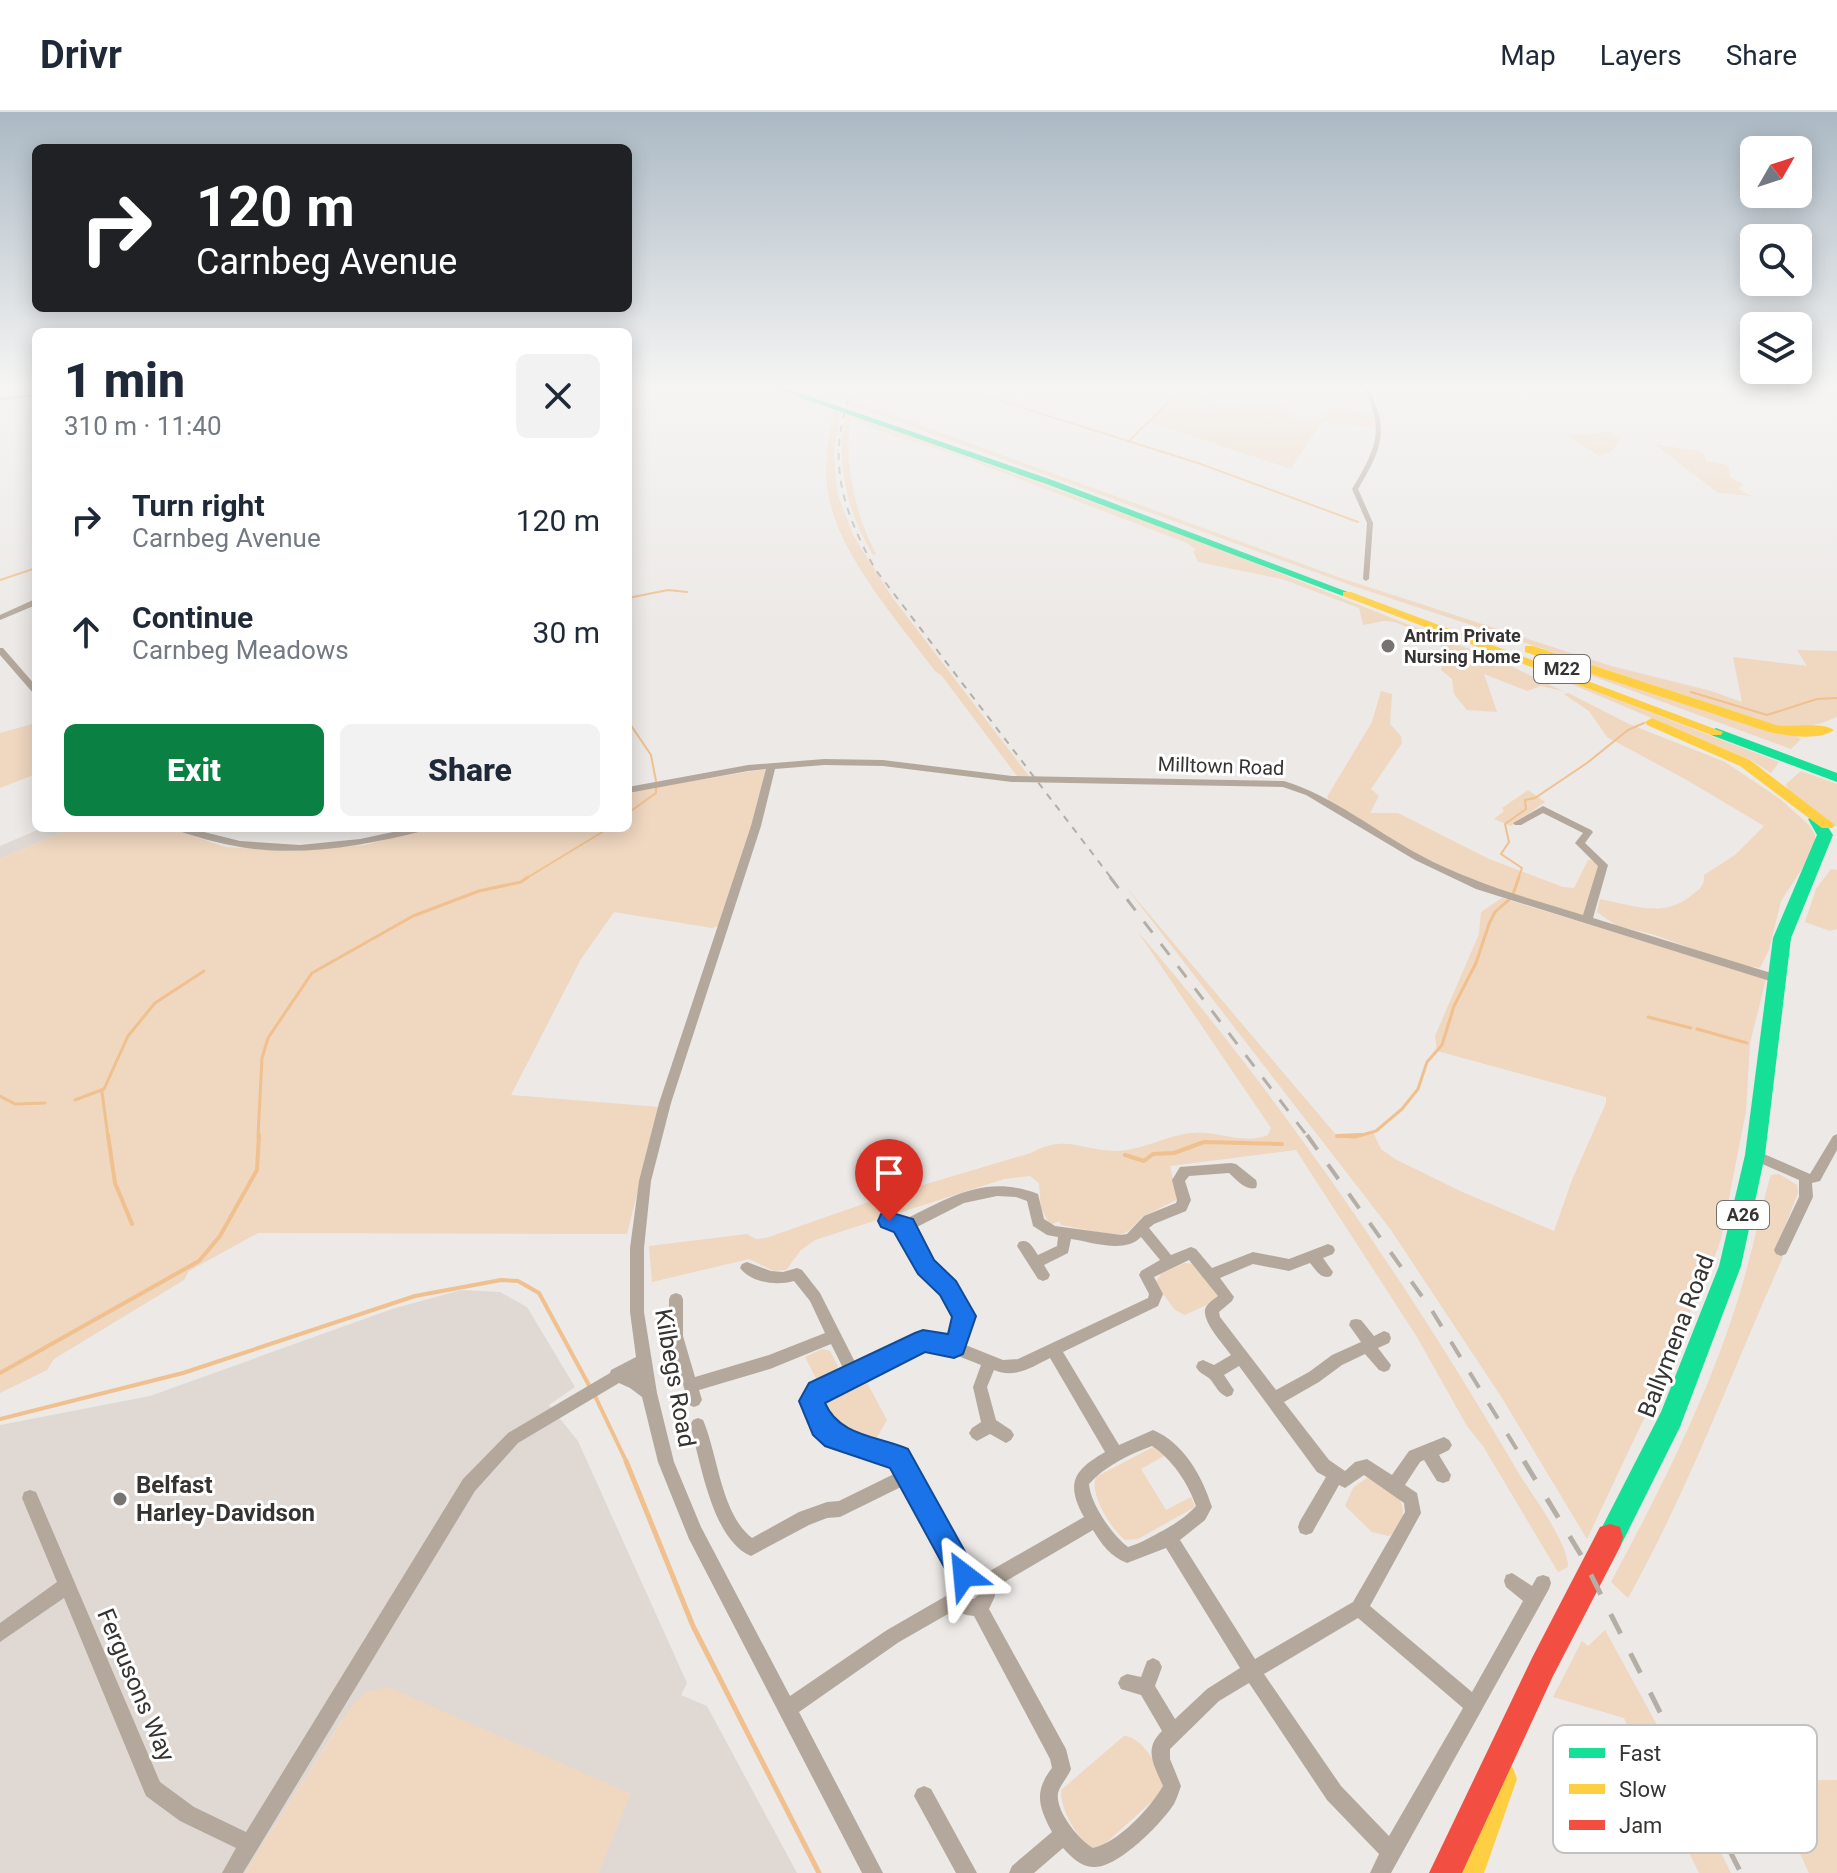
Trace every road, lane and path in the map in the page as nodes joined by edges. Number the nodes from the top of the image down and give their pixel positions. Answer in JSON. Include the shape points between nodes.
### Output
{"nodes":[{"id":1,"x":1009,"y":467,"type":"edge"},
{"id":2,"x":1012,"y":467,"type":"edge"},
{"id":3,"x":1368,"y":467,"type":"edge"},
{"id":4,"x":1287,"y":566,"type":"junction"},
{"id":5,"x":1366,"y":579,"type":"dead end"},
{"id":6,"x":1331,"y":588,"type":"junction"},
{"id":7,"x":32,"y":604,"type":"edge"},
{"id":8,"x":0,"y":618,"type":"edge"},
{"id":9,"x":0,"y":650,"type":"edge"},
{"id":10,"x":32,"y":686,"type":"edge"},
{"id":11,"x":1832,"y":726,"type":"edge"},
{"id":12,"x":771,"y":765,"type":"junction"},
{"id":13,"x":1837,"y":771,"type":"edge"},
{"id":14,"x":1837,"y":778,"type":"edge"},
{"id":15,"x":632,"y":789,"type":"edge"},
{"id":16,"x":1782,"y":791,"type":"junction"},
{"id":17,"x":1816,"y":819,"type":"junction"},
{"id":18,"x":1518,"y":823,"type":"dead end"},
{"id":19,"x":1837,"y":830,"type":"edge"},
{"id":20,"x":191,"y":832,"type":"edge"},
{"id":21,"x":407,"y":832,"type":"edge"},
{"id":22,"x":1837,"y":851,"type":"edge"},
{"id":23,"x":1817,"y":862,"type":"junction"},
{"id":24,"x":1587,"y":920,"type":"junction"},
{"id":25,"x":1777,"y":979,"type":"junction"},
{"id":26,"x":1837,"y":1139,"type":"edge"},
{"id":27,"x":1755,"y":1155,"type":"junction"},
{"id":28,"x":1805,"y":1178,"type":"junction"},
{"id":29,"x":1251,"y":1184,"type":"dead end"},
{"id":30,"x":889,"y":1221,"type":"dead end"},
{"id":31,"x":905,"y":1226,"type":"junction"},
{"id":32,"x":1141,"y":1227,"type":"junction"},
{"id":33,"x":1065,"y":1232,"type":"junction"},
{"id":34,"x":1024,"y":1246,"type":"dead end"},
{"id":35,"x":1328,"y":1250,"type":"dead end"},
{"id":36,"x":1781,"y":1250,"type":"dead end"},
{"id":37,"x":1313,"y":1256,"type":"junction"},
{"id":38,"x":1169,"y":1262,"type":"junction"},
{"id":39,"x":747,"y":1268,"type":"dead end"},
{"id":40,"x":1326,"y":1272,"type":"dead end"},
{"id":41,"x":1211,"y":1275,"type":"junction"},
{"id":42,"x":676,"y":1299,"type":"dead end"},
{"id":43,"x":1356,"y":1325,"type":"dead end"},
{"id":44,"x":834,"y":1336,"type":"junction"},
{"id":45,"x":1374,"y":1343,"type":"junction"},
{"id":46,"x":954,"y":1347,"type":"junction"},
{"id":47,"x":1053,"y":1349,"type":"junction"},
{"id":48,"x":1241,"y":1357,"type":"junction"},
{"id":49,"x":643,"y":1361,"type":"junction"},
{"id":50,"x":990,"y":1362,"type":"junction"},
{"id":51,"x":1384,"y":1365,"type":"dead end"},
{"id":52,"x":853,"y":1373,"type":"junction"},
{"id":53,"x":610,"y":1378,"type":"junction"},
{"id":54,"x":1227,"y":1390,"type":"dead end"},
{"id":55,"x":649,"y":1393,"type":"junction"},
{"id":56,"x":1273,"y":1400,"type":"junction"},
{"id":57,"x":698,"y":1425,"type":"dead end"},
{"id":58,"x":1006,"y":1435,"type":"dead end"},
{"id":59,"x":1444,"y":1445,"type":"dead end"},
{"id":60,"x":1427,"y":1451,"type":"junction"},
{"id":61,"x":1116,"y":1455,"type":"junction"},
{"id":62,"x":909,"y":1475,"type":"junction"},
{"id":63,"x":1443,"y":1475,"type":"dead end"},
{"id":64,"x":1335,"y":1476,"type":"junction"},
{"id":65,"x":1394,"y":1486,"type":"junction"},
{"id":66,"x":30,"y":1498,"type":"dead end"},
{"id":67,"x":1096,"y":1519,"type":"junction"},
{"id":68,"x":1306,"y":1527,"type":"dead end"},
{"id":69,"x":1168,"y":1536,"type":"junction"},
{"id":70,"x":964,"y":1575,"type":"junction"},
{"id":71,"x":1512,"y":1581,"type":"dead end"},
{"id":72,"x":986,"y":1583,"type":"junction"},
{"id":73,"x":68,"y":1585,"type":"junction"},
{"id":74,"x":957,"y":1599,"type":"junction"},
{"id":75,"x":978,"y":1606,"type":"junction"},
{"id":76,"x":1359,"y":1608,"type":"junction"},
{"id":77,"x":0,"y":1633,"type":"edge"},
{"id":78,"x":1543,"y":1666,"type":"junction"},
{"id":79,"x":1153,"y":1667,"type":"dead end"},
{"id":80,"x":1252,"y":1671,"type":"junction"},
{"id":81,"x":1127,"y":1683,"type":"dead end"},
{"id":82,"x":1146,"y":1687,"type":"junction"},
{"id":83,"x":1474,"y":1706,"type":"junction"},
{"id":84,"x":788,"y":1709,"type":"junction"},
{"id":85,"x":1173,"y":1732,"type":"junction"},
{"id":86,"x":924,"y":1796,"type":"dead end"},
{"id":87,"x":1064,"y":1834,"type":"junction"},
{"id":88,"x":250,"y":1844,"type":"junction"},
{"id":89,"x":1391,"y":1852,"type":"junction"},
{"id":90,"x":232,"y":1873,"type":"edge"},
{"id":91,"x":873,"y":1873,"type":"edge"},
{"id":92,"x":967,"y":1873,"type":"edge"},
{"id":93,"x":1019,"y":1873,"type":"edge"},
{"id":94,"x":1380,"y":1873,"type":"edge"},
{"id":95,"x":1445,"y":1873,"type":"edge"},
{"id":96,"x":1468,"y":1873,"type":"edge"}],
"edges":[{"from":1,"to":6,"type":"highway","number":"M22"},
{"from":2,"to":4,"type":"highway","number":"M22"},
{"from":3,"to":5,"type":"street","via":[[1355,489],[1370,523]]},
{"from":4,"to":11,"type":"highway","via":[[1774,729]]},
{"from":4,"to":13,"type":"highway","number":"M22"},
{"from":6,"to":14,"type":"highway","number":"M22"},
{"from":6,"to":16,"type":"highway","via":[[1734,758]]},
{"from":7,"to":8,"type":"street"},
{"from":9,"to":10,"type":"street"},
{"from":11,"to":16,"type":"highway","via":[[1784,772]]},
{"from":12,"to":15,"type":"street","name":"Milltown Road"},
{"from":12,"to":24,"type":"street","name":"Milltown Road","via":[[883,763],[1012,779],[1284,784],[1309,793],[1418,858],[1503,894]]},
{"from":12,"to":49,"type":"street","name":"Kilbegs Road","via":[[645,1181],[637,1248]]},
{"from":16,"to":17,"type":"highway"},
{"from":17,"to":19,"type":"highway"},
{"from":17,"to":23,"type":"highway","name":"Ballymena Road","number":"A26","via":[[1825,835]]},
{"from":18,"to":24,"type":"street","via":[[1543,809],[1588,832],[1580,843],[1603,865]]},
{"from":20,"to":21,"type":"street","via":[[235,845],[295,849],[356,845]]},
{"from":22,"to":23,"type":"highway"},
{"from":23,"to":25,"type":"highway","name":"Ballymena Road","number":"A26","via":[[1788,917]]},
{"from":24,"to":25,"type":"street","name":"Milltown Road"},
{"from":25,"to":27,"type":"highway","name":"Ballymena Road","number":"A26"},
{"from":26,"to":28,"type":"street","via":[[1815,1177]]},
{"from":27,"to":28,"type":"street"},
{"from":27,"to":78,"type":"highway","name":"Ballymena Road","number":"A26","via":[[1730,1266],[1671,1418]]},
{"from":28,"to":36,"type":"street","via":[[1806,1197]]},
{"from":29,"to":32,"type":"street","via":[[1231,1168],[1185,1171],[1178,1180],[1181,1207]]},
{"from":30,"to":31,"type":"street"},
{"from":31,"to":33,"type":"street","via":[[962,1198],[997,1191],[1033,1198],[1041,1227]]},
{"from":31,"to":46,"type":"street","via":[[926,1267],[948,1288],[964,1316]]},
{"from":32,"to":33,"type":"street","via":[[1121,1241]]},
{"from":32,"to":38,"type":"street"},
{"from":33,"to":34,"type":"street","via":[[1063,1249],[1039,1269]]},
{"from":35,"to":37,"type":"street"},
{"from":37,"to":40,"type":"street"},
{"from":37,"to":41,"type":"street","via":[[1286,1265],[1253,1258]]},
{"from":38,"to":41,"type":"street","via":[[1191,1253]]},
{"from":38,"to":47,"type":"street","via":[[1146,1275],[1156,1294],[1153,1302]]},
{"from":39,"to":44,"type":"street","via":[[772,1279],[799,1270]]},
{"from":41,"to":48,"type":"street","via":[[1227,1297],[1212,1316]]},
{"from":42,"to":44,"type":"street","via":[[676,1336],[692,1393]]},
{"from":43,"to":45,"type":"street"},
{"from":44,"to":52,"type":"street"},
{"from":45,"to":51,"type":"street"},
{"from":45,"to":56,"type":"street"},
{"from":46,"to":50,"type":"street"},
{"from":46,"to":52,"type":"street","via":[[923,1341]]},
{"from":47,"to":50,"type":"street","via":[[1019,1366]]},
{"from":47,"to":61,"type":"street"},
{"from":48,"to":54,"type":"street","via":[[1208,1370]]},
{"from":48,"to":56,"type":"street"},
{"from":49,"to":53,"type":"street"},
{"from":49,"to":55,"type":"street","name":"Kilbegs Road"},
{"from":50,"to":58,"type":"street","via":[[980,1387],[984,1429]]},
{"from":52,"to":62,"type":"street","via":[[813,1396],[818,1420],[841,1440],[894,1455]]},
{"from":53,"to":55,"type":"street","via":[[635,1383]]},
{"from":53,"to":88,"type":"street","via":[[513,1438],[469,1485]]},
{"from":55,"to":84,"type":"street","name":"Kilbegs Road","via":[[666,1462],[695,1533]]},
{"from":56,"to":64,"type":"street"},
{"from":57,"to":62,"type":"street","via":[[723,1508],[736,1534],[751,1548],[805,1518],[840,1509]]},
{"from":59,"to":60,"type":"street"},
{"from":60,"to":63,"type":"street"},
{"from":60,"to":65,"type":"street","via":[[1415,1456]]},
{"from":61,"to":67,"type":"street","via":[[1082,1479],[1082,1493]]},
{"from":61,"to":69,"type":"street","via":[[1158,1439],[1196,1487],[1203,1512]]},
{"from":62,"to":70,"type":"street"},
{"from":64,"to":65,"type":"street","via":[[1347,1479],[1367,1467]]},
{"from":64,"to":68,"type":"street"},
{"from":65,"to":76,"type":"street","via":[[1414,1508]]},
{"from":66,"to":73,"type":"street","name":"Fergusons Way"},
{"from":67,"to":69,"type":"street","via":[[1112,1544],[1127,1555]]},
{"from":67,"to":72,"type":"street"},
{"from":69,"to":80,"type":"street"},
{"from":70,"to":72,"type":"street","via":[[974,1573]]},
{"from":70,"to":74,"type":"street","via":[[955,1588]]},
{"from":71,"to":83,"type":"street","via":[[1539,1591]]},
{"from":72,"to":75,"type":"street","via":[[987,1594]]},
{"from":73,"to":77,"type":"street"},
{"from":73,"to":88,"type":"street","name":"Fergusons Way","via":[[153,1789],[198,1821]]},
{"from":74,"to":75,"type":"street","via":[[969,1608]]},
{"from":74,"to":84,"type":"street"},
{"from":75,"to":87,"type":"street","via":[[1059,1756],[1062,1769],[1049,1798]]},
{"from":76,"to":80,"type":"street"},
{"from":76,"to":83,"type":"street"},
{"from":78,"to":95,"type":"highway","name":"Ballymena Road","number":"A26"},
{"from":78,"to":96,"type":"highway","name":"Ballymena Road","number":"A26"},
{"from":79,"to":82,"type":"street"},
{"from":80,"to":85,"type":"street","via":[[1213,1695]]},
{"from":80,"to":89,"type":"street","via":[[1327,1784]]},
{"from":81,"to":82,"type":"street"},
{"from":82,"to":85,"type":"street"},
{"from":83,"to":89,"type":"street"},
{"from":84,"to":91,"type":"street","name":"Kilbegs Road"},
{"from":85,"to":87,"type":"street","via":[[1160,1748],[1172,1791],[1118,1847],[1090,1858]]},
{"from":86,"to":92,"type":"street"},
{"from":87,"to":93,"type":"street"},
{"from":88,"to":90,"type":"street"},
{"from":89,"to":94,"type":"street"}]}
